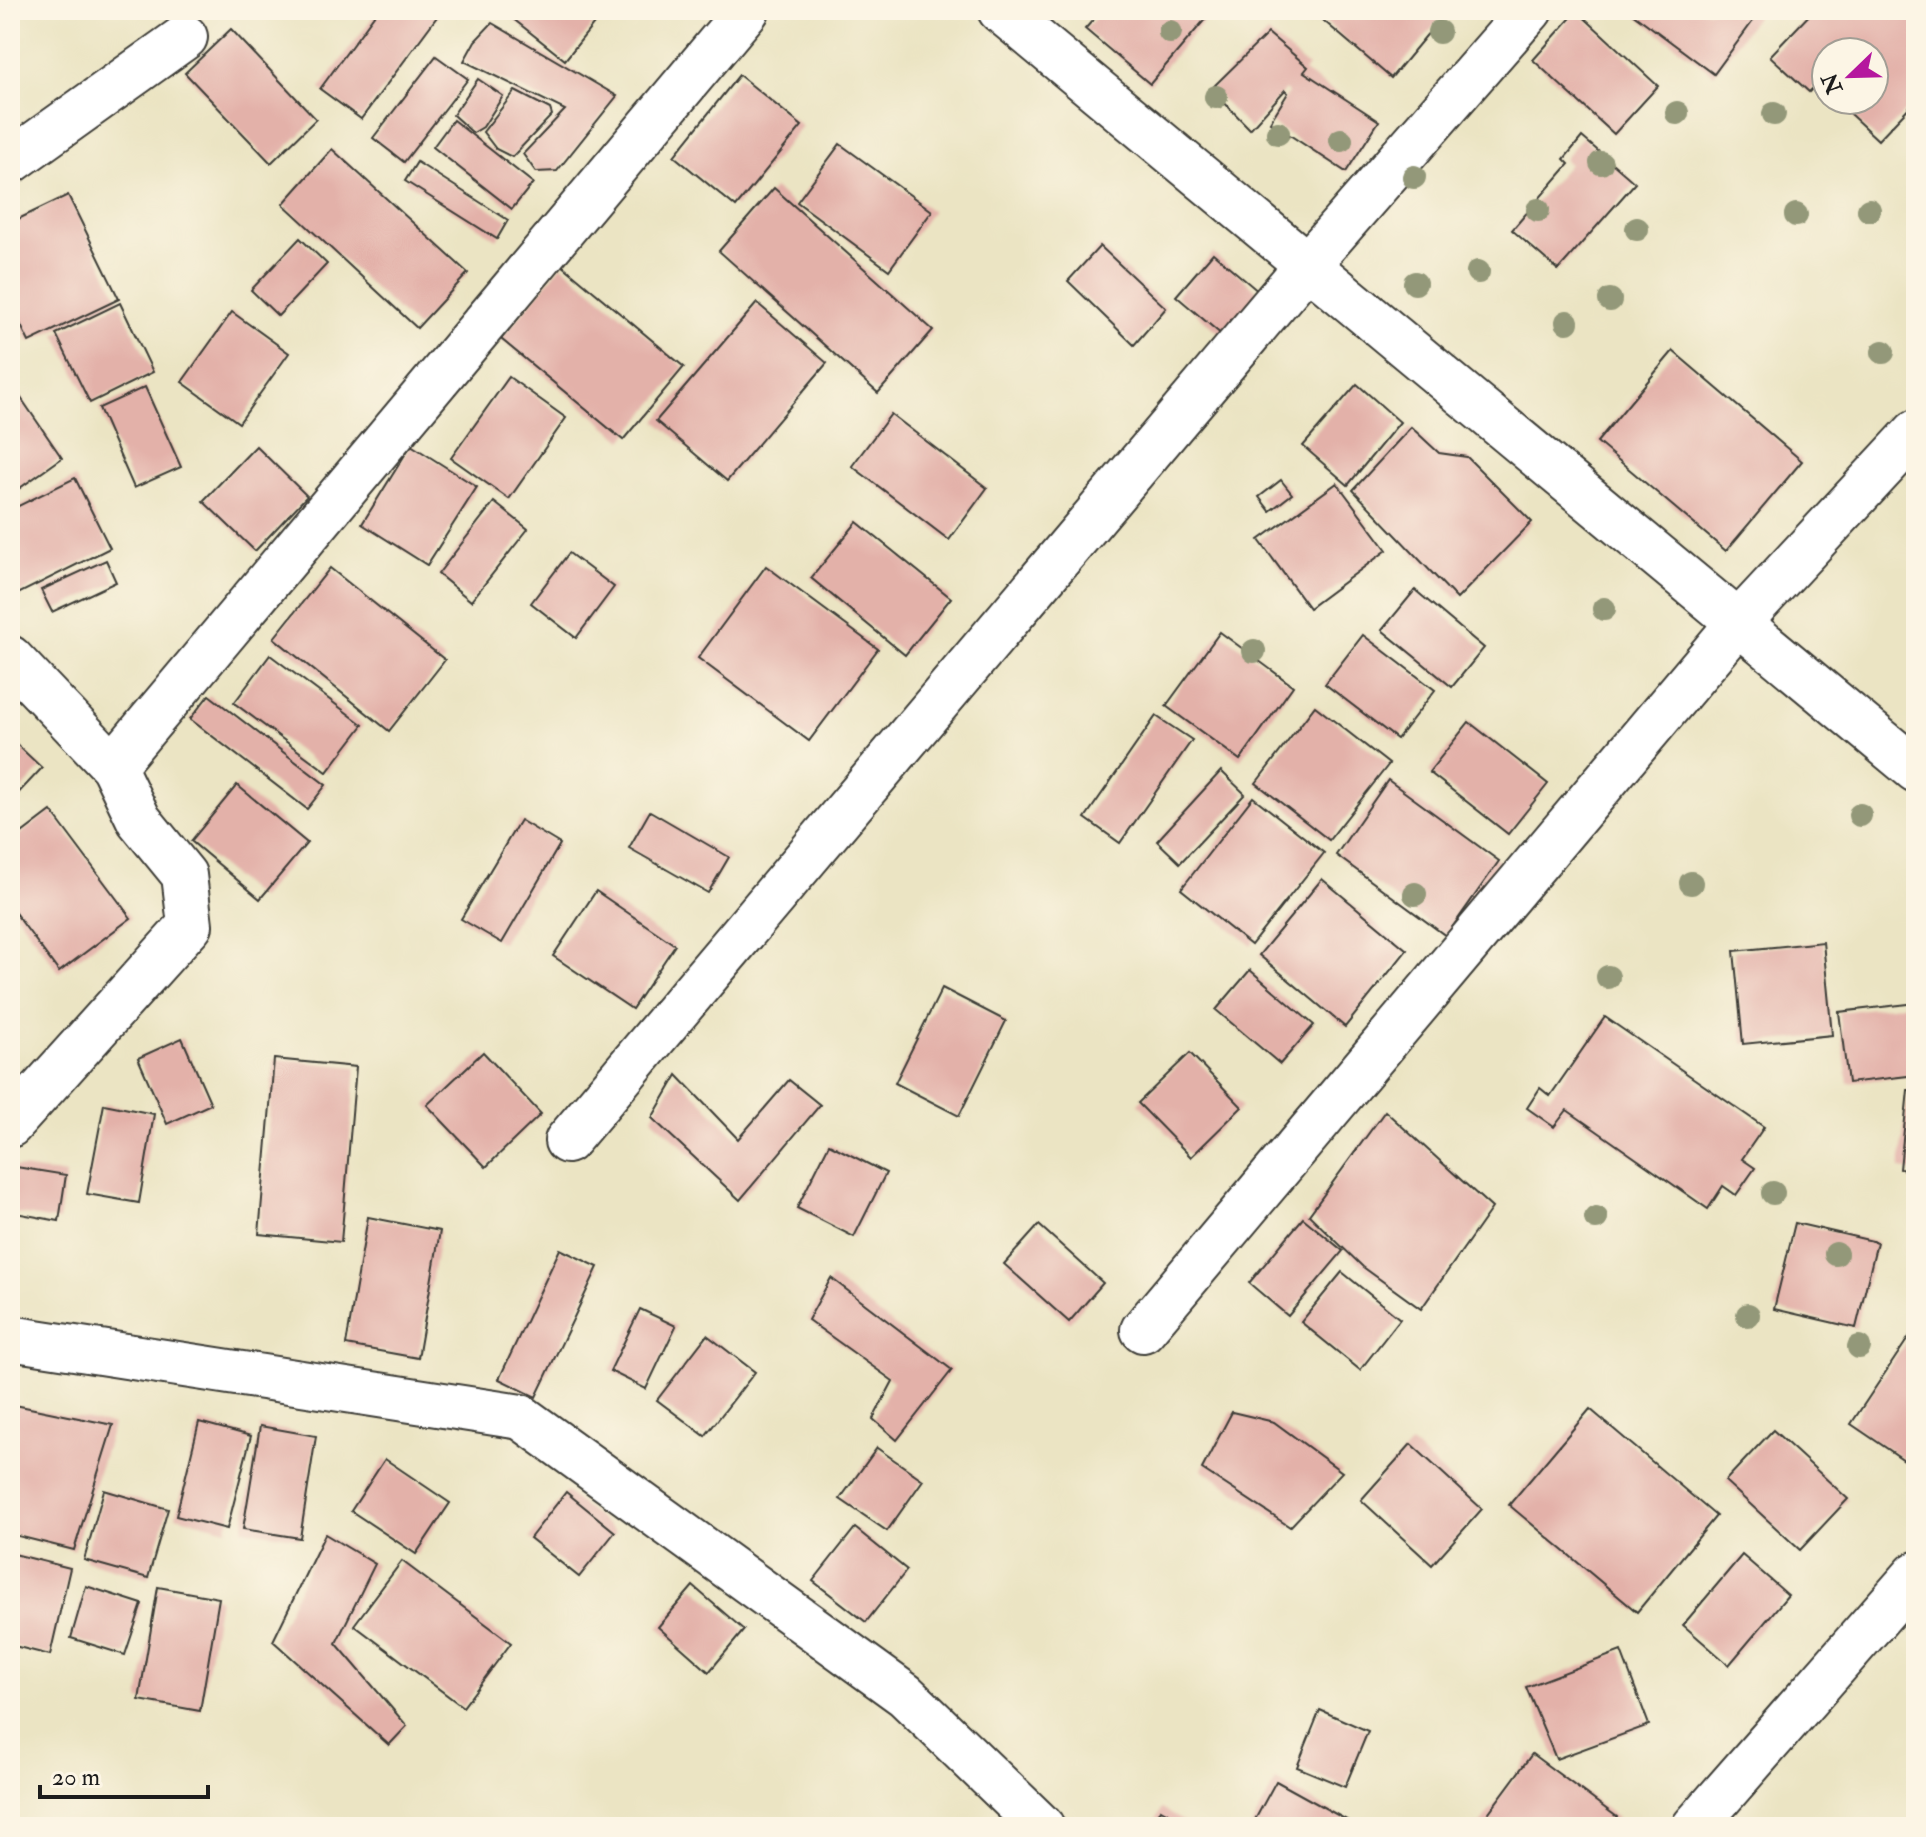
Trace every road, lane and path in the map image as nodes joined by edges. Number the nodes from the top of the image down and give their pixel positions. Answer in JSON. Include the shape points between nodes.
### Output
{"nodes":[{"id":1,"x":747,"y":10,"type":"edge"},
{"id":2,"x":1000,"y":10,"type":"edge"},
{"id":3,"x":1530,"y":10,"type":"edge"},
{"id":4,"x":185,"y":37,"type":"dead end"},
{"id":5,"x":10,"y":162,"type":"edge"},
{"id":6,"x":1308,"y":264,"type":"junction"},
{"id":7,"x":1916,"y":432,"type":"edge"},
{"id":8,"x":1740,"y":621,"type":"junction"},
{"id":9,"x":10,"y":658,"type":"edge"},
{"id":10,"x":113,"y":766,"type":"junction"},
{"id":11,"x":1916,"y":770,"type":"edge"},
{"id":12,"x":10,"y":1125,"type":"edge"},
{"id":13,"x":567,"y":1141,"type":"dead end"},
{"id":14,"x":1143,"y":1330,"type":"dead end"},
{"id":15,"x":10,"y":1338,"type":"edge"},
{"id":16,"x":1916,"y":1574,"type":"edge"},
{"id":17,"x":1042,"y":1827,"type":"edge"},
{"id":18,"x":1694,"y":1827,"type":"edge"}],
"edges":[{"from":1,"to":10,"type":"street"},
{"from":2,"to":6,"type":"street"},
{"from":3,"to":6,"type":"street"},
{"from":4,"to":5,"type":"street"},
{"from":6,"to":8,"type":"street"},
{"from":6,"to":13,"type":"street"},
{"from":7,"to":8,"type":"street"},
{"from":8,"to":11,"type":"street"},
{"from":8,"to":14,"type":"street"},
{"from":9,"to":10,"type":"street"},
{"from":10,"to":12,"type":"street","via":[[139,820],[184,875],[190,925]]},
{"from":15,"to":17,"type":"street","via":[[521,1417],[905,1695]]},
{"from":16,"to":18,"type":"street"}]}
